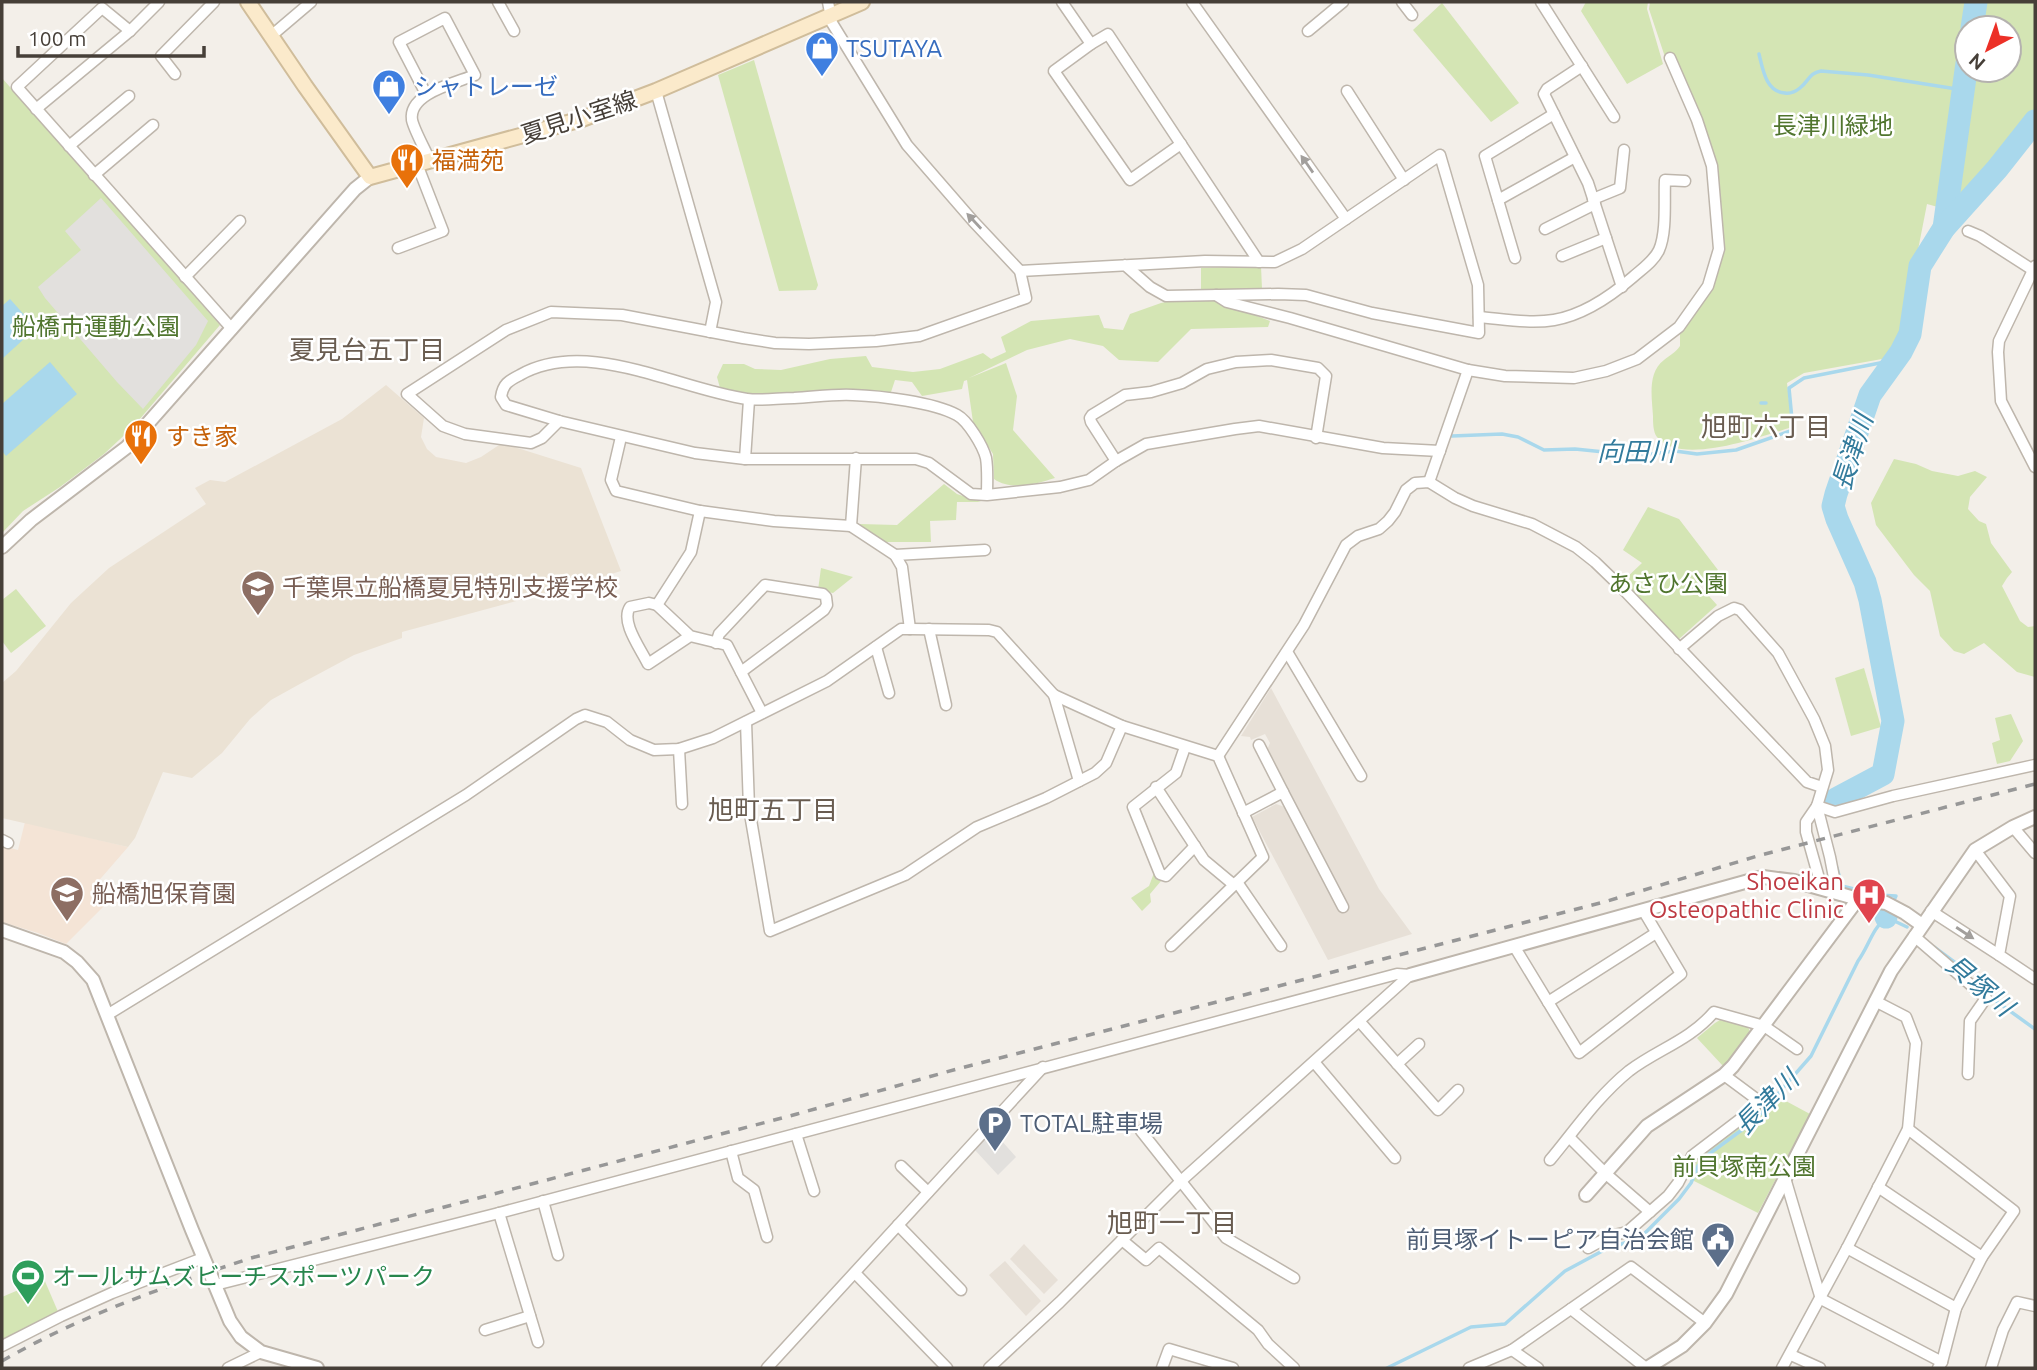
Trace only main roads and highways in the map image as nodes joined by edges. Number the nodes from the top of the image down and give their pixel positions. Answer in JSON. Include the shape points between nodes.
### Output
{"nodes":[{"id":1,"x":248,"y":2,"type":"edge"},
{"id":2,"x":862,"y":2,"type":"edge"},
{"id":3,"x":830,"y":8,"type":"edge"}],
"edges":[{"from":1,"to":3,"type":"main road","name":"夏見小室線","via":[[370,177],[571,123],[656,92]]},
{"from":2,"to":3,"type":"main road","name":"夏見小室線"}]}
